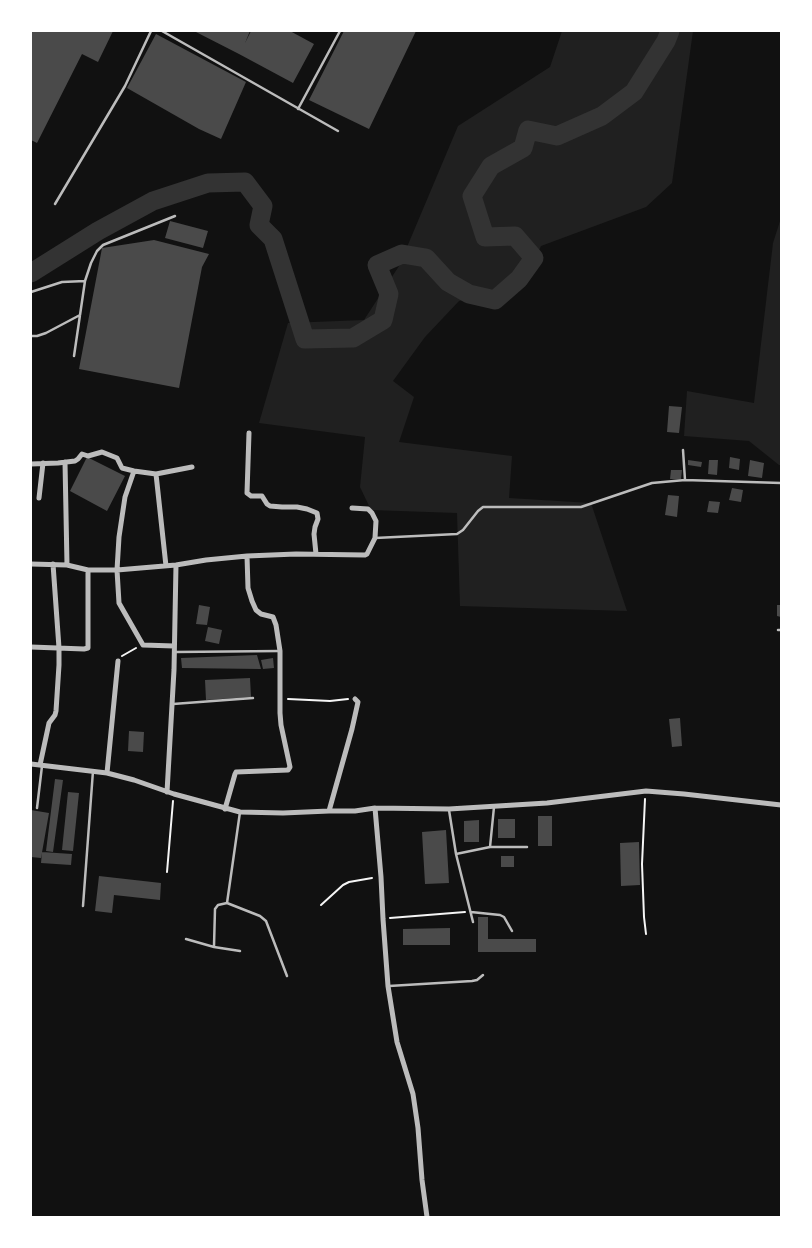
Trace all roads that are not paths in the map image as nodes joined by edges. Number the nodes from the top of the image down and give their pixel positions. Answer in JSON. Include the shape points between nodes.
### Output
{"nodes":[{"id":1,"x":151,"y":31,"type":"edge"},
{"id":2,"x":162,"y":31,"type":"edge"},
{"id":3,"x":340,"y":31,"type":"edge"},
{"id":4,"x":298,"y":109,"type":"junction"},
{"id":5,"x":338,"y":131,"type":"dead end"},
{"id":6,"x":55,"y":204,"type":"dead end"},
{"id":7,"x":175,"y":216,"type":"dead end"},
{"id":8,"x":85,"y":281,"type":"junction"},
{"id":9,"x":31,"y":292,"type":"edge"},
{"id":10,"x":80,"y":315,"type":"junction"},
{"id":11,"x":31,"y":336,"type":"edge"},
{"id":12,"x":74,"y":356,"type":"dead end"},
{"id":13,"x":249,"y":432,"type":"dead end"},
{"id":14,"x":683,"y":450,"type":"dead end"},
{"id":15,"x":65,"y":462,"type":"junction"},
{"id":16,"x":31,"y":464,"type":"edge"},
{"id":17,"x":43,"y":464,"type":"junction"},
{"id":18,"x":192,"y":467,"type":"dead end"},
{"id":19,"x":134,"y":471,"type":"junction"},
{"id":20,"x":156,"y":474,"type":"junction"},
{"id":21,"x":685,"y":480,"type":"junction"},
{"id":22,"x":781,"y":482,"type":"edge"},
{"id":23,"x":39,"y":498,"type":"dead end"},
{"id":24,"x":352,"y":508,"type":"dead end"},
{"id":25,"x":375,"y":538,"type":"junction"},
{"id":26,"x":316,"y":554,"type":"junction"},
{"id":27,"x":247,"y":556,"type":"junction"},
{"id":28,"x":31,"y":564,"type":"edge"},
{"id":29,"x":53,"y":564,"type":"junction"},
{"id":30,"x":67,"y":565,"type":"junction"},
{"id":31,"x":166,"y":566,"type":"junction"},
{"id":32,"x":176,"y":566,"type":"junction"},
{"id":33,"x":88,"y":570,"type":"junction"},
{"id":34,"x":117,"y":570,"type":"junction"},
{"id":35,"x":174,"y":646,"type":"junction"},
{"id":36,"x":31,"y":647,"type":"edge"},
{"id":37,"x":59,"y":648,"type":"junction"},
{"id":38,"x":280,"y":651,"type":"junction"},
{"id":39,"x":174,"y":652,"type":"junction"},
{"id":40,"x":118,"y":661,"type":"road end"},
{"id":41,"x":253,"y":698,"type":"dead end"},
{"id":42,"x":354,"y":699,"type":"road end"},
{"id":43,"x":172,"y":704,"type":"junction"},
{"id":44,"x":31,"y":764,"type":"edge"},
{"id":45,"x":41,"y":765,"type":"junction"},
{"id":46,"x":93,"y":771,"type":"junction"},
{"id":47,"x":108,"y":774,"type":"junction"},
{"id":48,"x":167,"y":792,"type":"junction"},
{"id":49,"x":494,"y":805,"type":"junction"},
{"id":50,"x":781,"y":805,"type":"edge"},
{"id":51,"x":37,"y":808,"type":"dead end"},
{"id":52,"x":375,"y":808,"type":"junction"},
{"id":53,"x":449,"y":808,"type":"junction"},
{"id":54,"x":225,"y":809,"type":"junction"},
{"id":55,"x":329,"y":811,"type":"junction"},
{"id":56,"x":240,"y":812,"type":"junction"},
{"id":57,"x":490,"y":847,"type":"junction"},
{"id":58,"x":527,"y":847,"type":"dead end"},
{"id":59,"x":456,"y":854,"type":"junction"},
{"id":60,"x":226,"y":903,"type":"junction"},
{"id":61,"x":83,"y":906,"type":"dead end"},
{"id":62,"x":471,"y":912,"type":"junction"},
{"id":63,"x":473,"y":922,"type":"dead end"},
{"id":64,"x":512,"y":931,"type":"dead end"},
{"id":65,"x":186,"y":939,"type":"dead end"},
{"id":66,"x":214,"y":947,"type":"junction"},
{"id":67,"x":240,"y":951,"type":"dead end"},
{"id":68,"x":483,"y":975,"type":"dead end"},
{"id":69,"x":287,"y":976,"type":"dead end"},
{"id":70,"x":388,"y":986,"type":"junction"},
{"id":71,"x":427,"y":1217,"type":"edge"}],
"edges":[{"from":1,"to":6,"type":"lane","via":[[125,86]]},
{"from":2,"to":4,"type":"lane"},
{"from":3,"to":4,"type":"lane"},
{"from":4,"to":5,"type":"lane"},
{"from":7,"to":8,"type":"lane","via":[[103,245],[94,257]]},
{"from":8,"to":9,"type":"lane","via":[[62,282]]},
{"from":8,"to":10,"type":"lane"},
{"from":10,"to":11,"type":"lane","via":[[46,333]]},
{"from":10,"to":12,"type":"lane"},
{"from":13,"to":26,"type":"street","via":[[247,493],[262,496],[270,506],[298,507],[317,513]]},
{"from":14,"to":21,"type":"lane"},
{"from":15,"to":17,"type":"street"},
{"from":15,"to":19,"type":"street","via":[[75,461],[84,453],[88,456],[102,452],[117,458],[122,468]]},
{"from":15,"to":30,"type":"street"},
{"from":16,"to":17,"type":"street"},
{"from":17,"to":23,"type":"street"},
{"from":18,"to":20,"type":"street"},
{"from":19,"to":20,"type":"street"},
{"from":19,"to":34,"type":"street","via":[[125,497]]},
{"from":20,"to":31,"type":"street"},
{"from":21,"to":22,"type":"lane"},
{"from":21,"to":25,"type":"lane","via":[[652,483],[581,507],[484,506],[458,534]]},
{"from":24,"to":25,"type":"street","via":[[368,509],[372,513],[376,521]]},
{"from":25,"to":26,"type":"street","via":[[365,555]]},
{"from":26,"to":27,"type":"street"},
{"from":27,"to":32,"type":"street"},
{"from":27,"to":38,"type":"street","via":[[248,588],[252,601],[256,610],[275,620]]},
{"from":28,"to":29,"type":"street"},
{"from":29,"to":30,"type":"street"},
{"from":29,"to":37,"type":"street"},
{"from":30,"to":33,"type":"street"},
{"from":31,"to":32,"type":"street"},
{"from":31,"to":34,"type":"street"},
{"from":32,"to":35,"type":"street"},
{"from":33,"to":34,"type":"street"},
{"from":33,"to":37,"type":"street","via":[[88,648]]},
{"from":34,"to":35,"type":"street","via":[[119,603],[143,645]]},
{"from":35,"to":39,"type":"street"},
{"from":36,"to":37,"type":"street"},
{"from":37,"to":45,"type":"street","via":[[56,711],[49,723]]},
{"from":38,"to":39,"type":"lane"},
{"from":38,"to":54,"type":"street","via":[[281,725],[290,769],[236,772]]},
{"from":39,"to":43,"type":"street"},
{"from":40,"to":47,"type":"street"},
{"from":41,"to":43,"type":"lane"},
{"from":42,"to":55,"type":"street","via":[[358,702],[356,711]]},
{"from":43,"to":48,"type":"street"},
{"from":44,"to":45,"type":"street"},
{"from":45,"to":46,"type":"street"},
{"from":45,"to":51,"type":"lane"},
{"from":46,"to":47,"type":"street"},
{"from":46,"to":61,"type":"lane"},
{"from":47,"to":48,"type":"street"},
{"from":48,"to":54,"type":"street"},
{"from":49,"to":50,"type":"street","via":[[547,803],[646,791]]},
{"from":49,"to":53,"type":"street"},
{"from":49,"to":57,"type":"lane"},
{"from":52,"to":53,"type":"street"},
{"from":52,"to":55,"type":"street"},
{"from":52,"to":70,"type":"street"},
{"from":53,"to":59,"type":"lane"},
{"from":54,"to":56,"type":"street"},
{"from":55,"to":56,"type":"street"},
{"from":56,"to":60,"type":"lane"},
{"from":57,"to":58,"type":"lane"},
{"from":57,"to":59,"type":"lane"},
{"from":59,"to":62,"type":"lane"},
{"from":60,"to":66,"type":"lane","via":[[216,907]]},
{"from":60,"to":69,"type":"lane","via":[[266,921]]},
{"from":62,"to":63,"type":"lane"},
{"from":62,"to":64,"type":"lane","via":[[500,915]]},
{"from":65,"to":66,"type":"lane"},
{"from":66,"to":67,"type":"lane"},
{"from":68,"to":70,"type":"lane","via":[[472,982]]},
{"from":70,"to":71,"type":"street","via":[[397,1042],[413,1094]]}]}
